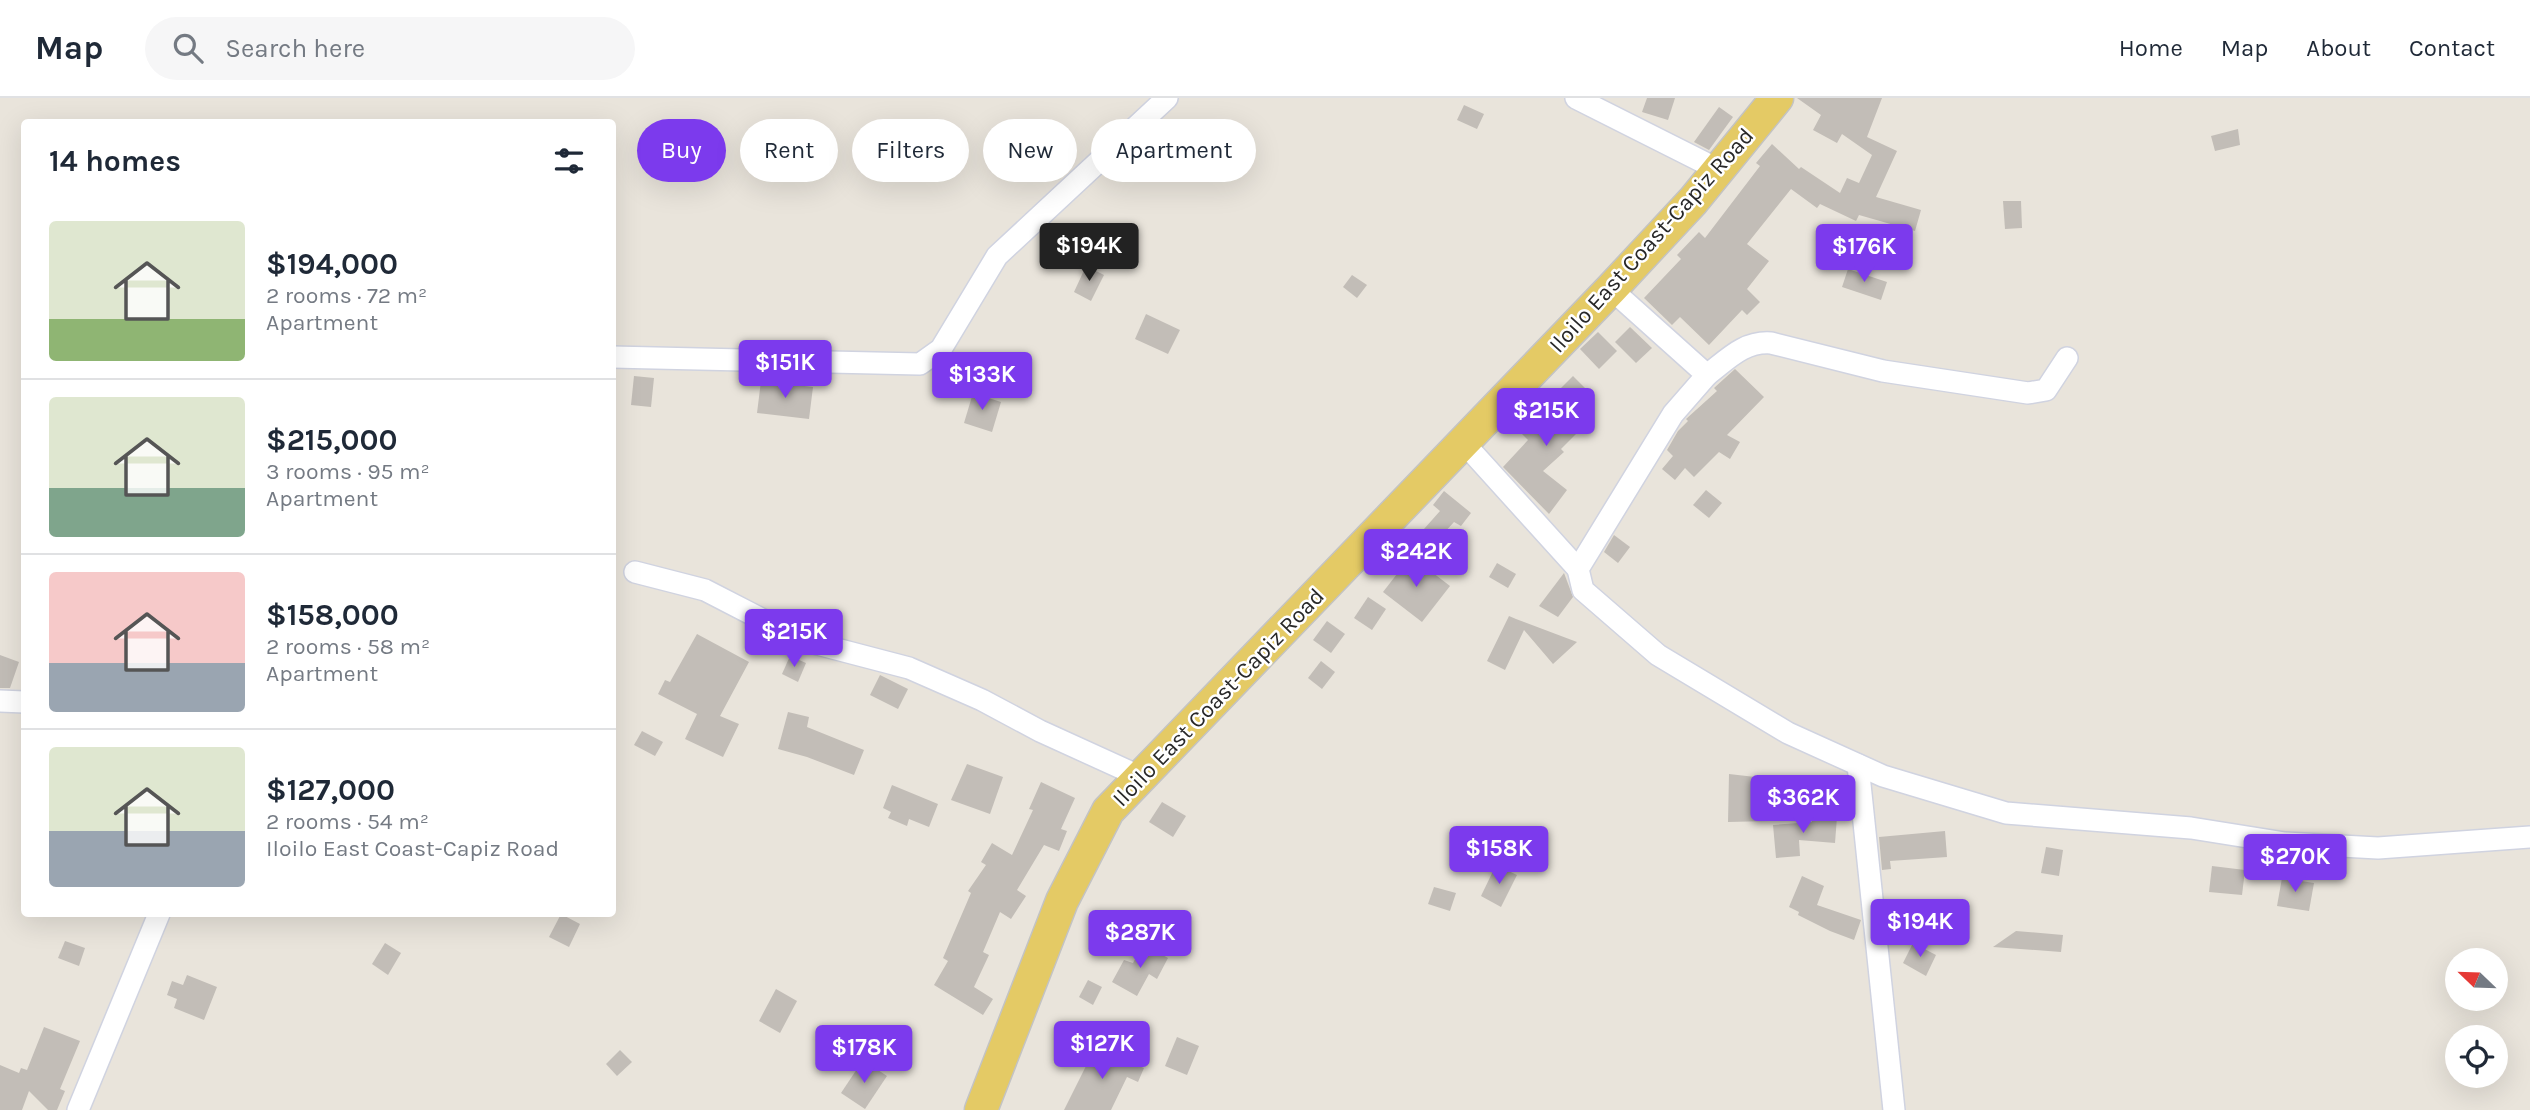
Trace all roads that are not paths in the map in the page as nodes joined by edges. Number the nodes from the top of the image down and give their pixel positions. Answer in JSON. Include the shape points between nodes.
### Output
{"nodes":[{"id":1,"x":1167,"y":98,"type":"edge"},
{"id":2,"x":1576,"y":98,"type":"edge"},
{"id":3,"x":1777,"y":98,"type":"edge"},
{"id":4,"x":1719,"y":170,"type":"junction"},
{"id":5,"x":1611,"y":289,"type":"junction"},
{"id":6,"x":616,"y":357,"type":"edge"},
{"id":7,"x":2067,"y":358,"type":"dead end"},
{"id":8,"x":1707,"y":375,"type":"junction"},
{"id":9,"x":1463,"y":442,"type":"junction"},
{"id":10,"x":1578,"y":569,"type":"junction"},
{"id":11,"x":635,"y":572,"type":"dead end"},
{"id":12,"x":0,"y":701,"type":"edge"},
{"id":13,"x":21,"y":702,"type":"edge"},
{"id":14,"x":1858,"y":765,"type":"junction"},
{"id":15,"x":1141,"y":777,"type":"junction"},
{"id":16,"x":2530,"y":837,"type":"edge"},
{"id":17,"x":158,"y":917,"type":"edge"},
{"id":18,"x":78,"y":1110,"type":"edge"},
{"id":19,"x":981,"y":1110,"type":"edge"},
{"id":20,"x":1894,"y":1110,"type":"edge"}],
"edges":[{"from":1,"to":6,"type":"street","via":[[997,256],[941,349],[920,364]]},
{"from":2,"to":4,"type":"street"},
{"from":3,"to":4,"type":"main road","name":"Iloilo East Coast-Capiz Road"},
{"from":4,"to":5,"type":"main road","name":"Iloilo East Coast-Capiz Road"},
{"from":5,"to":8,"type":"street"},
{"from":5,"to":9,"type":"main road","name":"Iloilo East Coast-Capiz Road"},
{"from":7,"to":8,"type":"street","via":[[2046,390],[2028,393],[1883,371],[1758,342],[1742,347]]},
{"from":8,"to":10,"type":"street","via":[[1673,414]]},
{"from":9,"to":10,"type":"street"},
{"from":9,"to":15,"type":"main road","name":"Iloilo East Coast-Capiz Road"},
{"from":10,"to":14,"type":"street","via":[[1583,590],[1658,654],[1788,733]]},
{"from":11,"to":15,"type":"street","via":[[705,590],[802,640],[909,668]]},
{"from":12,"to":13,"type":"street"},
{"from":14,"to":16,"type":"street","via":[[2006,813],[2191,828],[2285,843],[2378,848]]},
{"from":14,"to":20,"type":"street"},
{"from":15,"to":19,"type":"main road","name":"Iloilo East Coast-Capiz Road","via":[[1108,811],[1062,901]]},
{"from":17,"to":18,"type":"street"}]}
